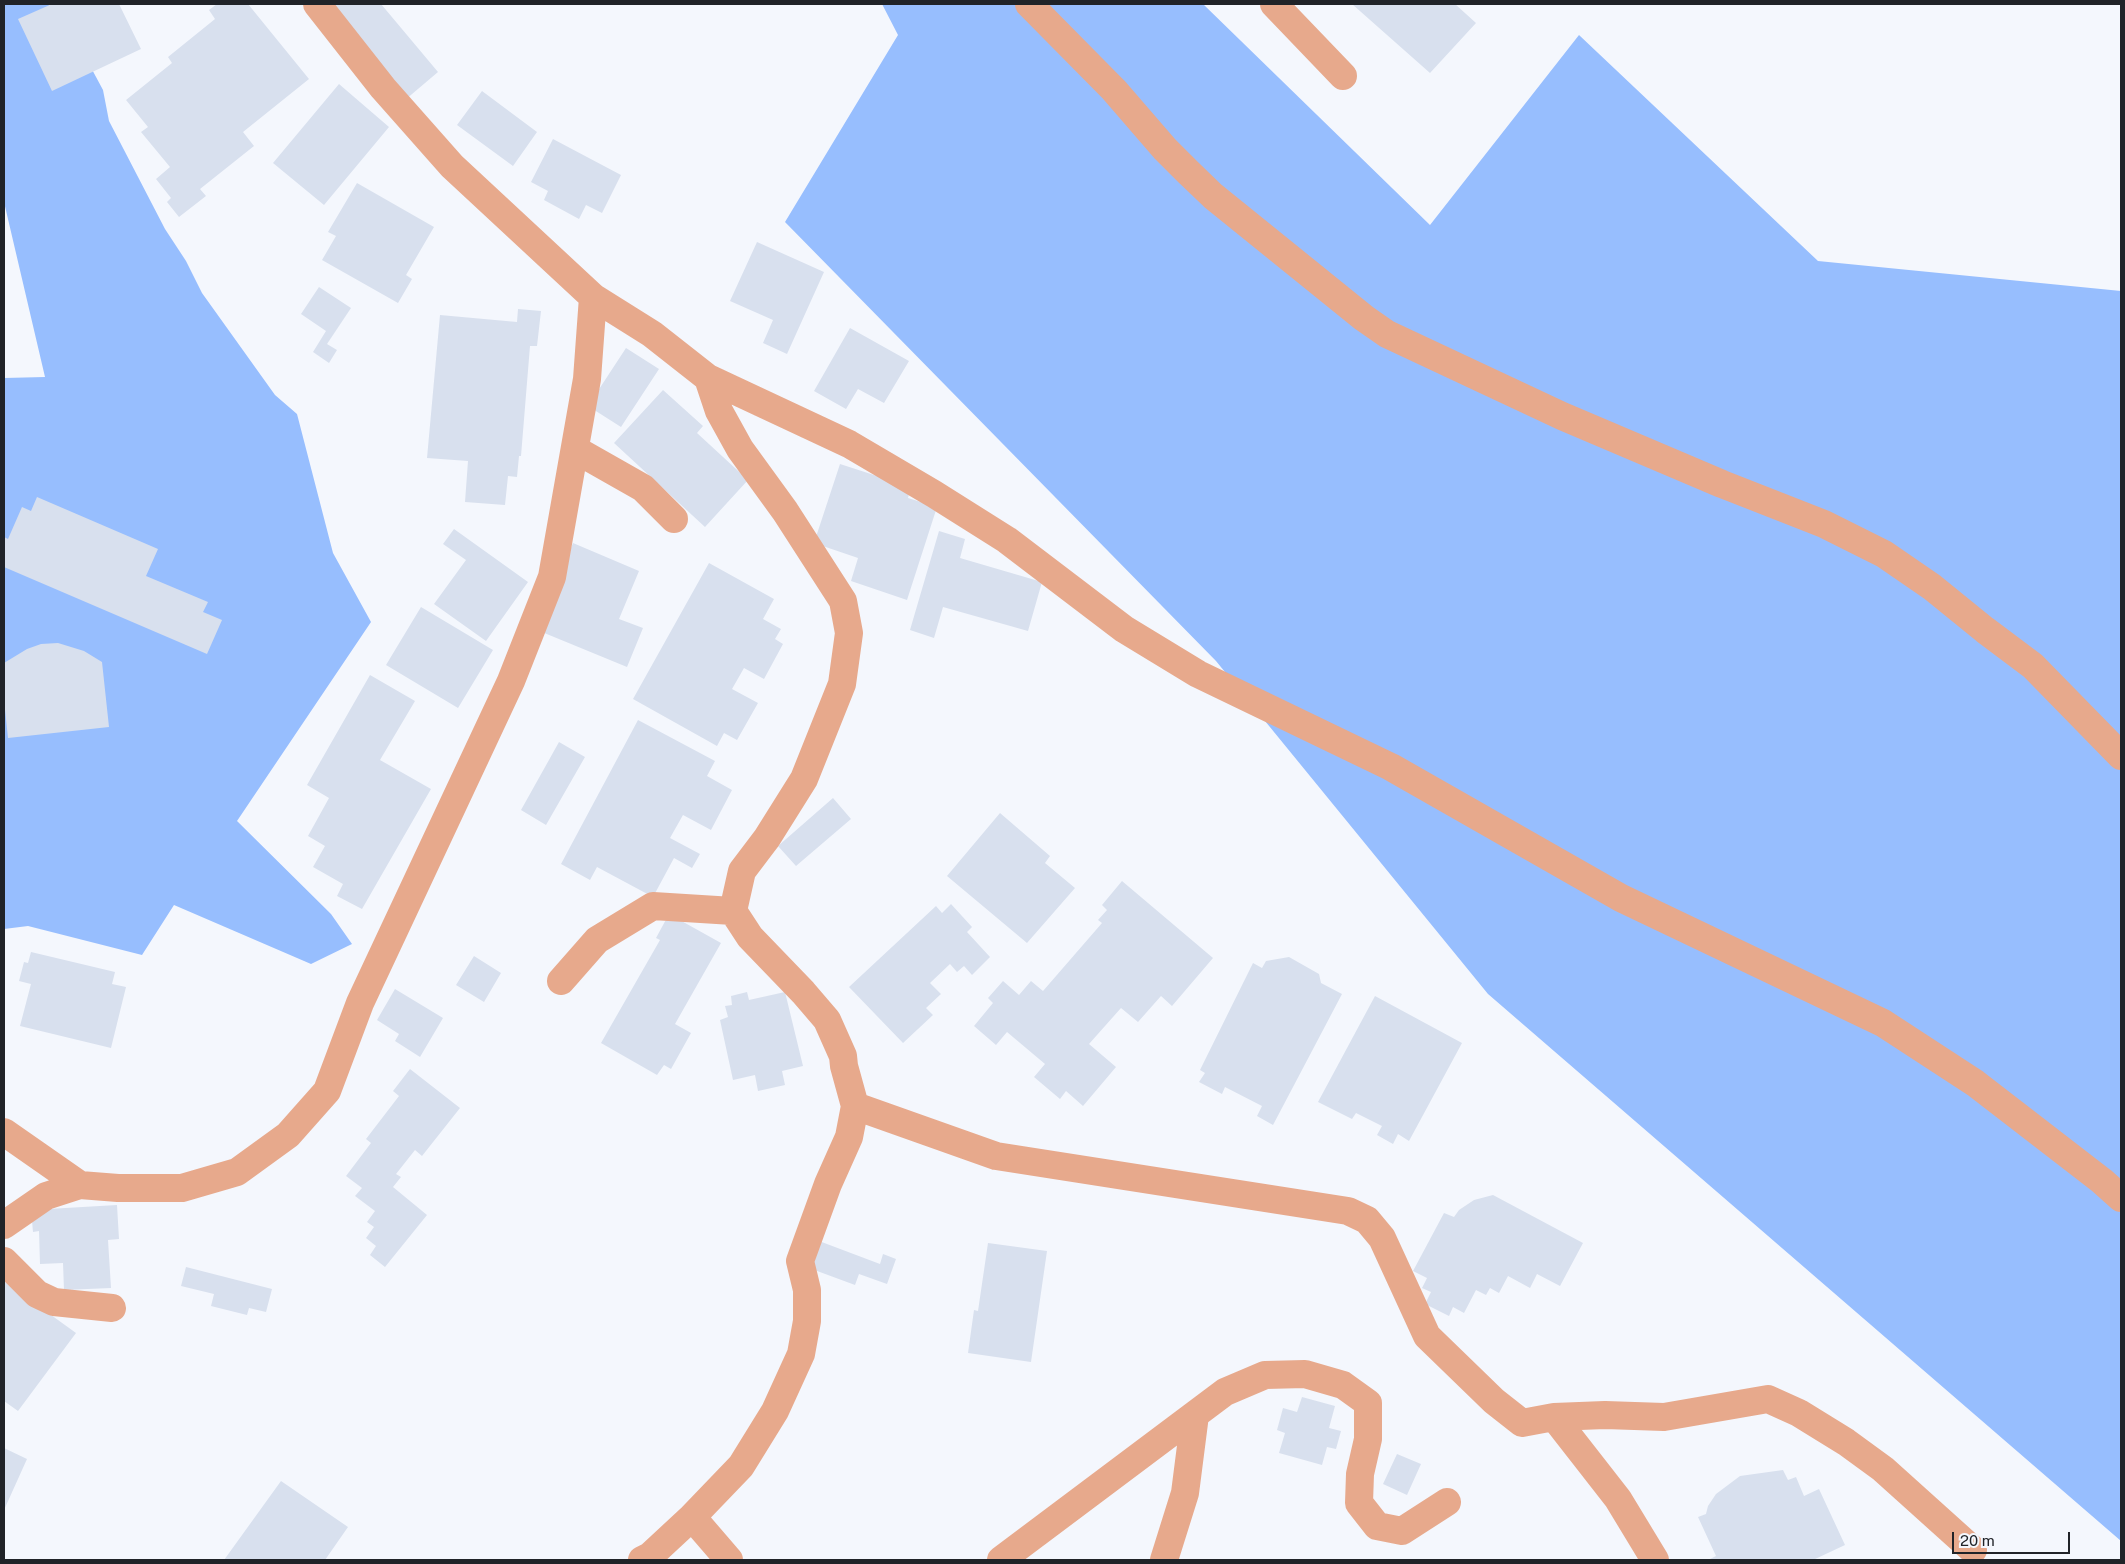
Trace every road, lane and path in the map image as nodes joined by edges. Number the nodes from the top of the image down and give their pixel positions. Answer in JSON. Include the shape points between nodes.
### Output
{"nodes":[{"id":1,"x":317,"y":4,"type":"edge"},
{"id":2,"x":1029,"y":4,"type":"edge"},
{"id":3,"x":1274,"y":4,"type":"edge"},
{"id":4,"x":1342,"y":76,"type":"dead end"},
{"id":5,"x":593,"y":297,"type":"junction"},
{"id":6,"x":708,"y":378,"type":"junction"},
{"id":7,"x":576,"y":450,"type":"junction"},
{"id":8,"x":674,"y":519,"type":"dead end"},
{"id":9,"x":2121,"y":756,"type":"edge"},
{"id":10,"x":733,"y":911,"type":"junction"},
{"id":11,"x":561,"y":981,"type":"dead end"},
{"id":12,"x":855,"y":1106,"type":"junction"},
{"id":13,"x":4,"y":1132,"type":"edge"},
{"id":14,"x":80,"y":1185,"type":"junction"},
{"id":15,"x":2121,"y":1198,"type":"edge"},
{"id":16,"x":4,"y":1225,"type":"edge"},
{"id":17,"x":4,"y":1260,"type":"edge"},
{"id":18,"x":112,"y":1308,"type":"dead end"},
{"id":19,"x":1195,"y":1415,"type":"junction"},
{"id":20,"x":1554,"y":1417,"type":"junction"},
{"id":21,"x":1447,"y":1502,"type":"dead end"},
{"id":22,"x":692,"y":1517,"type":"junction"},
{"id":23,"x":1973,"y":1550,"type":"dead end"},
{"id":24,"x":642,"y":1560,"type":"edge"},
{"id":25,"x":729,"y":1560,"type":"edge"},
{"id":26,"x":1001,"y":1560,"type":"edge"},
{"id":27,"x":1164,"y":1560,"type":"edge"},
{"id":28,"x":1655,"y":1560,"type":"edge"}],
"edges":[{"from":1,"to":5,"type":"street","via":[[383,88],[452,166]]},
{"from":2,"to":9,"type":"street","via":[[1213,196],[1387,334],[1562,416],[1824,524],[1884,554],[2033,666]]},
{"from":3,"to":4,"type":"street"},
{"from":5,"to":6,"type":"street","via":[[652,334]]},
{"from":5,"to":7,"type":"street","via":[[587,379]]},
{"from":6,"to":10,"type":"street","via":[[719,411],[740,449],[781,504],[843,601],[849,634],[842,684],[804,779],[742,871]]},
{"from":6,"to":15,"type":"street","via":[[849,444],[934,494],[1007,540],[1124,629],[1198,674],[1391,767],[1621,898],[1883,1023],[1975,1083]]},
{"from":7,"to":8,"type":"street","via":[[643,488]]},
{"from":7,"to":14,"type":"street","via":[[552,577],[511,681],[360,1003],[327,1091],[288,1135],[237,1172],[182,1188]]},
{"from":10,"to":11,"type":"street","via":[[654,906],[597,940]]},
{"from":10,"to":12,"type":"street","via":[[750,937],[827,1020],[843,1056]]},
{"from":12,"to":20,"type":"street","via":[[996,1156],[1348,1211],[1367,1220],[1382,1238],[1427,1336],[1494,1401],[1522,1423]]},
{"from":12,"to":22,"type":"street","via":[[849,1137],[800,1261],[807,1298],[801,1354],[775,1411],[741,1466]]},
{"from":13,"to":14,"type":"street"},
{"from":14,"to":16,"type":"street","via":[[46,1196]]},
{"from":17,"to":18,"type":"street","via":[[37,1294],[54,1302]]},
{"from":19,"to":21,"type":"street","via":[[1225,1392],[1265,1375],[1305,1374],[1344,1386],[1368,1403],[1368,1439],[1360,1474],[1359,1503],[1377,1526],[1402,1531]]},
{"from":19,"to":26,"type":"street"},
{"from":19,"to":27,"type":"street","via":[[1185,1493]]},
{"from":20,"to":23,"type":"street","via":[[1664,1417],[1768,1399],[1807,1418],[1883,1469]]},
{"from":20,"to":28,"type":"street","via":[[1618,1499]]},
{"from":22,"to":24,"type":"street"},
{"from":22,"to":25,"type":"street"}]}
